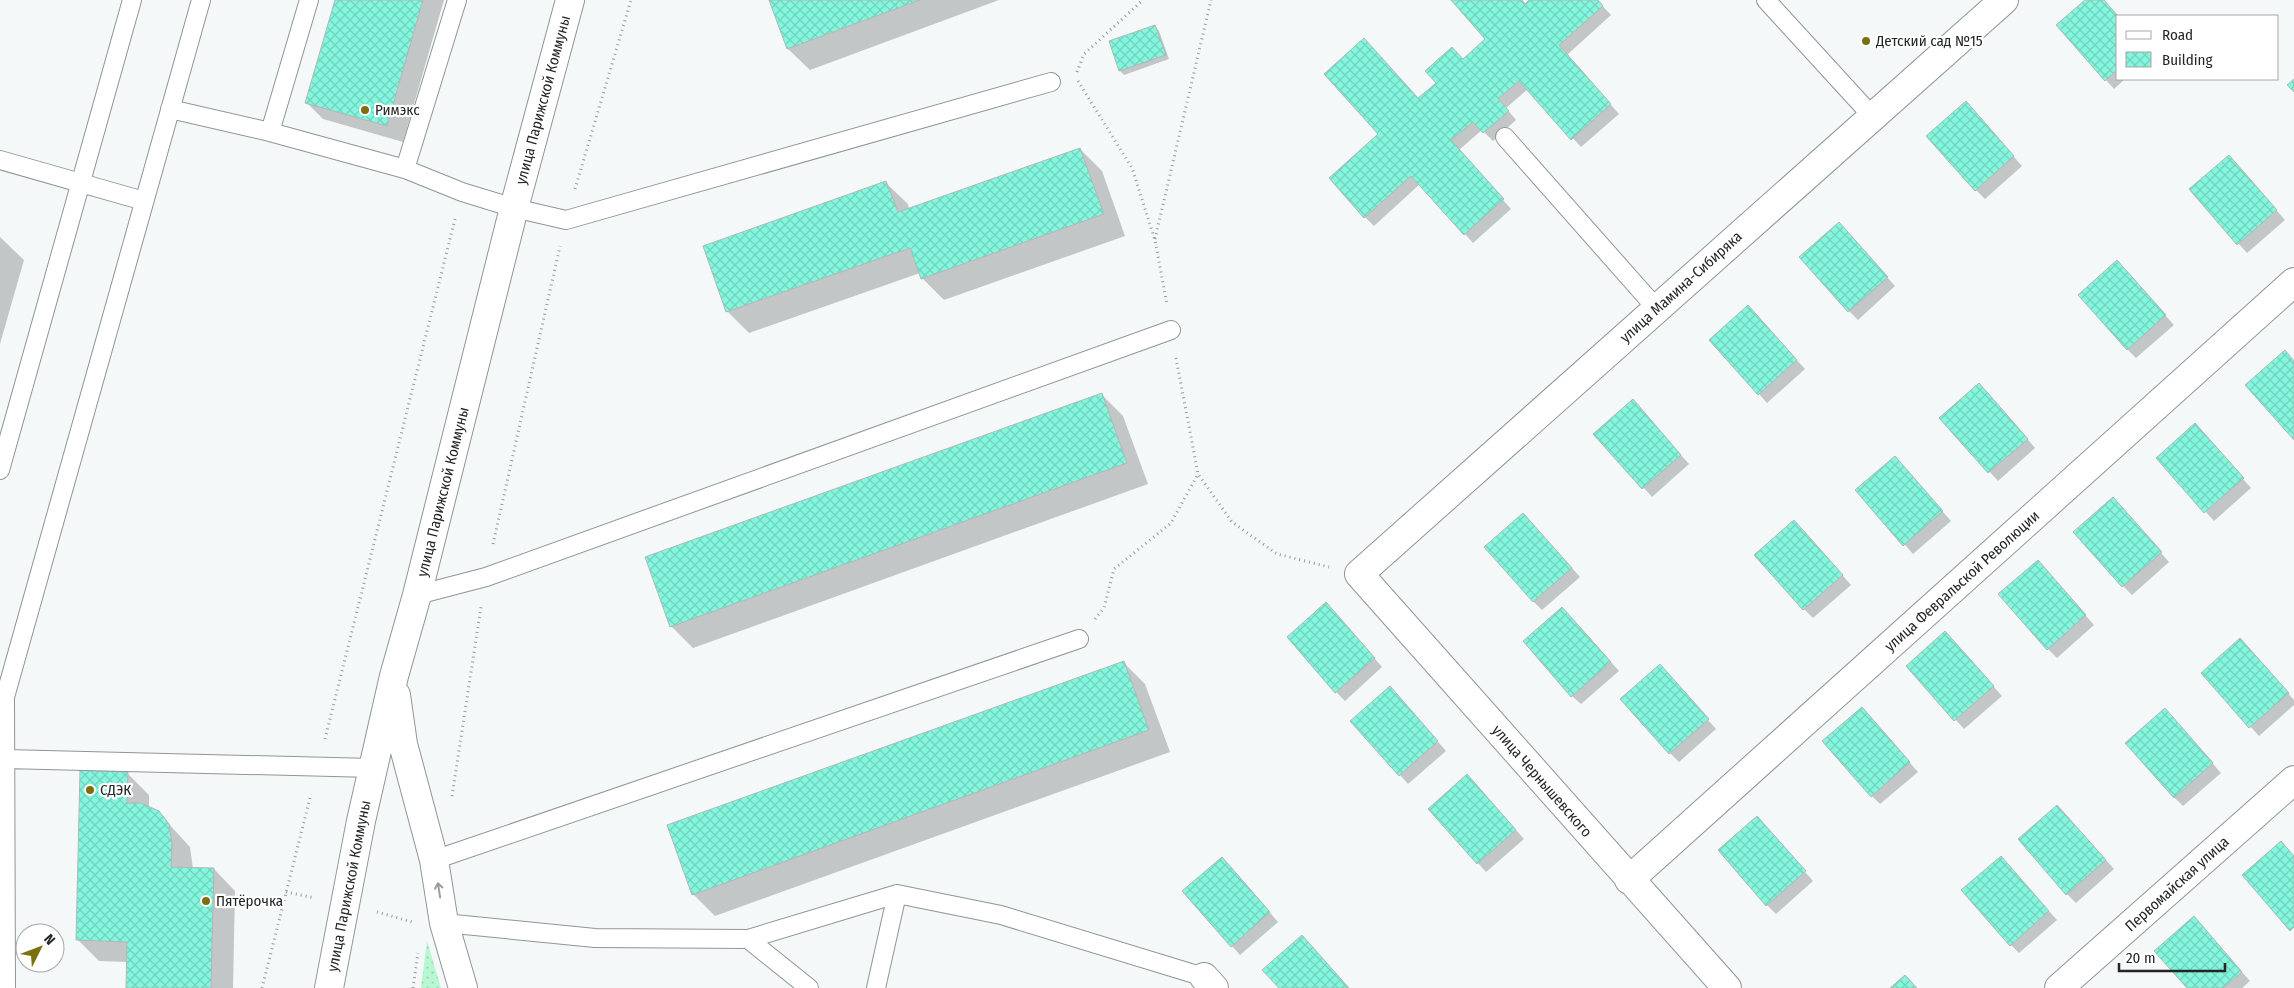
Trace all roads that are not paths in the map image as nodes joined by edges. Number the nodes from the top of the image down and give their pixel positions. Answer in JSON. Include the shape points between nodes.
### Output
{"nodes":[{"id":1,"x":132,"y":0,"type":"edge"},
{"id":2,"x":201,"y":0,"type":"edge"},
{"id":3,"x":309,"y":0,"type":"edge"},
{"id":4,"x":457,"y":0,"type":"edge"},
{"id":5,"x":570,"y":0,"type":"edge"},
{"id":6,"x":1766,"y":0,"type":"edge"},
{"id":7,"x":2004,"y":0,"type":"edge"},
{"id":8,"x":1051,"y":82,"type":"road end"},
{"id":9,"x":170,"y":109,"type":"junction"},
{"id":10,"x":1873,"y":116,"type":"junction"},
{"id":11,"x":270,"y":132,"type":"junction"},
{"id":12,"x":1505,"y":137,"type":"dead end"},
{"id":13,"x":0,"y":160,"type":"edge"},
{"id":14,"x":406,"y":169,"type":"junction"},
{"id":15,"x":80,"y":182,"type":"junction"},
{"id":16,"x":144,"y":200,"type":"junction"},
{"id":17,"x":514,"y":208,"type":"junction"},
{"id":18,"x":2294,"y":282,"type":"edge"},
{"id":19,"x":1657,"y":309,"type":"junction"},
{"id":20,"x":1171,"y":330,"type":"dead end"},
{"id":21,"x":0,"y":470,"type":"edge"},
{"id":22,"x":1359,"y":574,"type":"joint"},
{"id":23,"x":417,"y":595,"type":"junction"},
{"id":24,"x":1079,"y":639,"type":"dead end"},
{"id":25,"x":394,"y":676,"type":"junction"},
{"id":26,"x":2,"y":697,"type":"edge"},
{"id":27,"x":5,"y":759,"type":"junction"},
{"id":28,"x":374,"y":768,"type":"junction"},
{"id":29,"x":2294,"y":780,"type":"edge"},
{"id":30,"x":434,"y":860,"type":"junction"},
{"id":31,"x":1629,"y":880,"type":"junction"},
{"id":32,"x":897,"y":894,"type":"junction"},
{"id":33,"x":444,"y":923,"type":"junction"},
{"id":34,"x":748,"y":939,"type":"junction"},
{"id":35,"x":3,"y":969,"type":"edge"},
{"id":36,"x":1209,"y":982,"type":"edge"},
{"id":37,"x":6,"y":988,"type":"edge"},
{"id":38,"x":329,"y":988,"type":"edge"},
{"id":39,"x":463,"y":988,"type":"edge"},
{"id":40,"x":809,"y":988,"type":"edge"},
{"id":41,"x":876,"y":988,"type":"edge"},
{"id":42,"x":1727,"y":988,"type":"edge"},
{"id":43,"x":2060,"y":988,"type":"edge"}],
"edges":[{"from":1,"to":15,"type":"lane"},
{"from":2,"to":9,"type":"lane"},
{"from":3,"to":11,"type":"lane"},
{"from":4,"to":14,"type":"lane"},
{"from":5,"to":17,"type":"street","name":"улица Парижской Коммуны"},
{"from":6,"to":10,"type":"lane"},
{"from":7,"to":10,"type":"street","name":"улица Мамина-Сибиряка"},
{"from":8,"to":17,"type":"lane","via":[[566,220]]},
{"from":9,"to":11,"type":"lane"},
{"from":9,"to":16,"type":"lane"},
{"from":10,"to":19,"type":"street","name":"улица Мамина-Сибиряка"},
{"from":11,"to":14,"type":"lane"},
{"from":12,"to":19,"type":"lane"},
{"from":13,"to":15,"type":"lane"},
{"from":14,"to":17,"type":"lane","via":[[462,192]]},
{"from":15,"to":16,"type":"lane"},
{"from":15,"to":21,"type":"lane"},
{"from":16,"to":26,"type":"lane"},
{"from":17,"to":23,"type":"street","name":"улица Парижской Коммуны"},
{"from":18,"to":31,"type":"street","name":"улица Февральской Революции"},
{"from":19,"to":22,"type":"street","name":"улица Мамина-Сибиряка"},
{"from":20,"to":23,"type":"lane","via":[[486,577]]},
{"from":22,"to":31,"type":"street","name":"улица Чернышевского"},
{"from":23,"to":25,"type":"street","name":"улица Парижской Коммуны"},
{"from":24,"to":30,"type":"lane"},
{"from":25,"to":28,"type":"street","name":"улица Парижской Коммуны"},
{"from":25,"to":30,"type":"street","via":[[403,744]]},
{"from":26,"to":27,"type":"lane"},
{"from":27,"to":28,"type":"lane"},
{"from":27,"to":35,"type":"lane"},
{"from":28,"to":38,"type":"street","name":"улица Парижской Коммуны"},
{"from":29,"to":43,"type":"street","name":"Первомайская улица"},
{"from":33,"to":30,"type":"street","one_way":true},
{"from":31,"to":42,"type":"street","name":"улица Чернышевского"},
{"from":32,"to":34,"type":"lane"},
{"from":32,"to":36,"type":"lane","via":[[1001,914]]},
{"from":32,"to":41,"type":"lane"},
{"from":33,"to":34,"type":"lane","via":[[595,938]]},
{"from":33,"to":39,"type":"street"},
{"from":34,"to":40,"type":"lane"},
{"from":35,"to":37,"type":"lane"}]}
